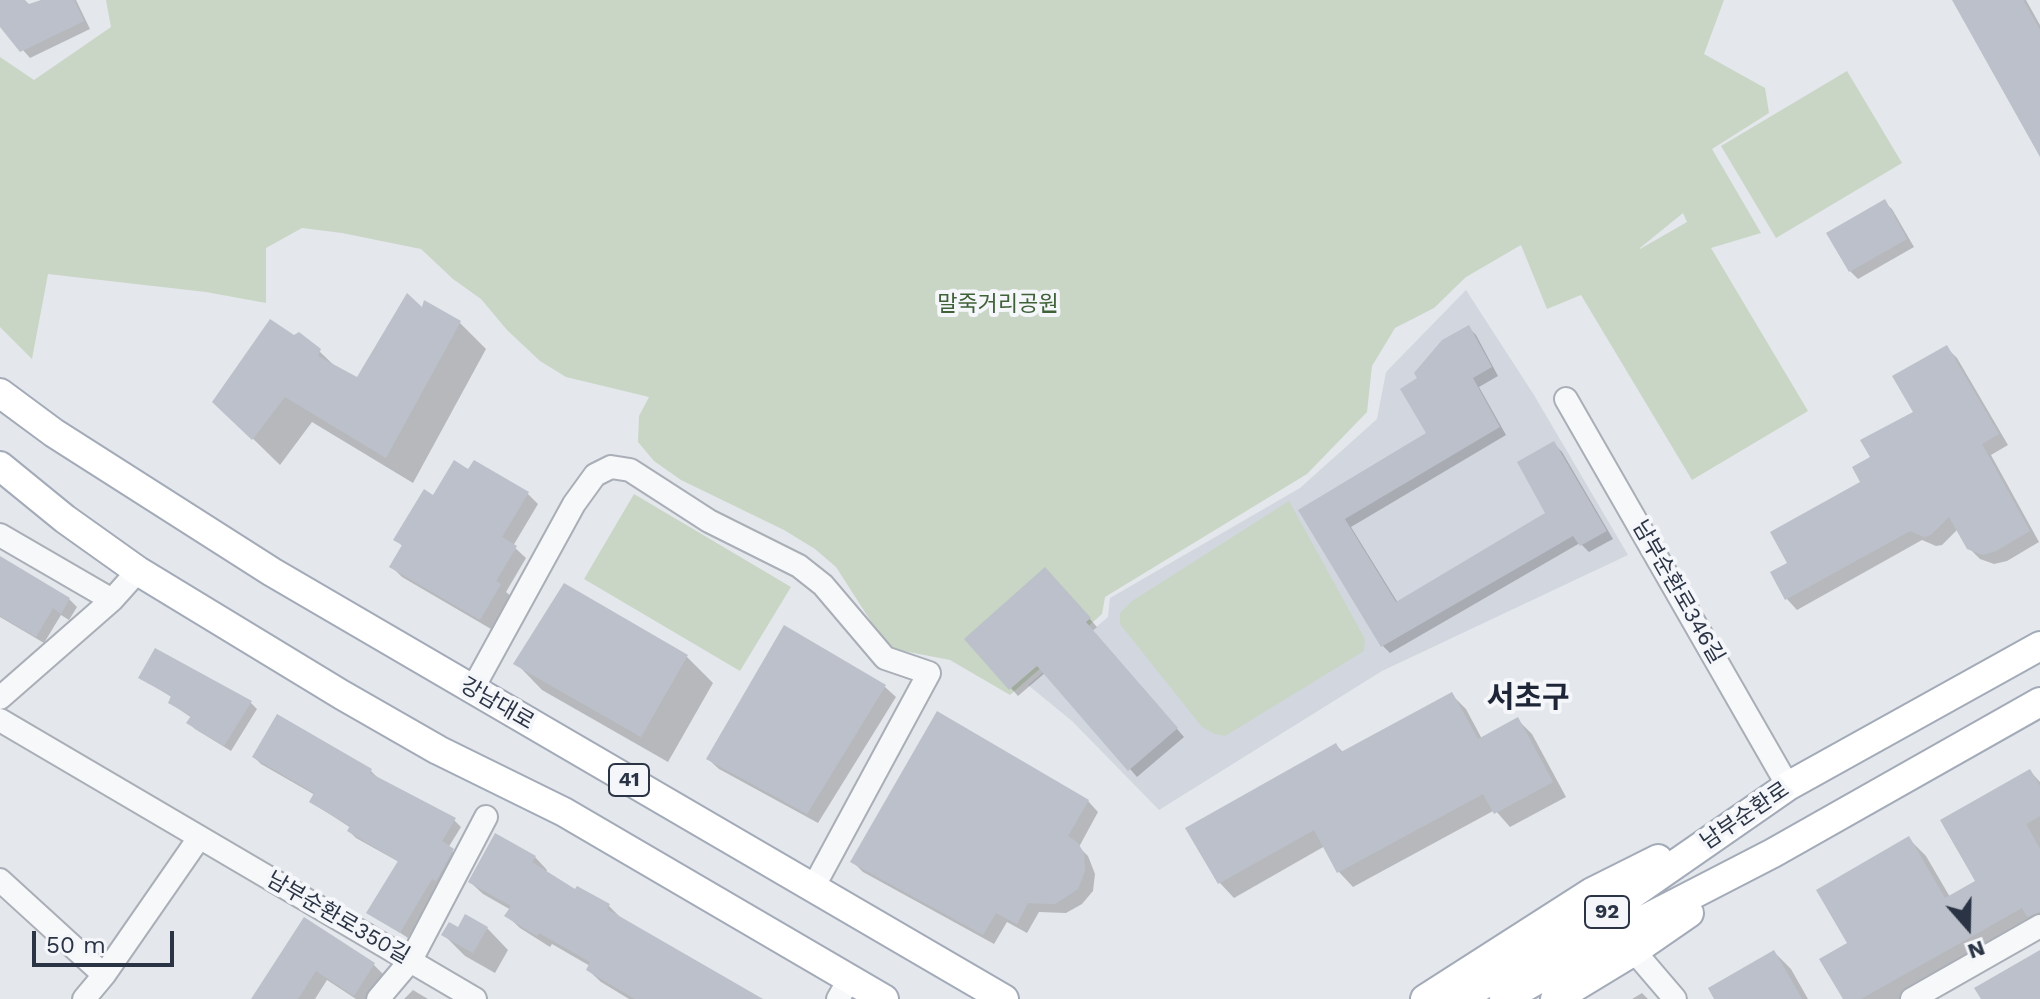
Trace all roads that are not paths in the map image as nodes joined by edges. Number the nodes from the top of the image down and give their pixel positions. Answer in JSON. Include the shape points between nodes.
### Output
{"nodes":[{"id":1,"x":0,"y":393,"type":"edge"},
{"id":2,"x":1566,"y":399,"type":"dead end"},
{"id":3,"x":0,"y":466,"type":"edge"},
{"id":4,"x":0,"y":535,"type":"edge"},
{"id":5,"x":138,"y":571,"type":"junction"},
{"id":6,"x":112,"y":600,"type":"junction"},
{"id":7,"x":2040,"y":646,"type":"edge"},
{"id":8,"x":472,"y":690,"type":"junction"},
{"id":9,"x":0,"y":698,"type":"edge"},
{"id":10,"x":2040,"y":702,"type":"edge"},
{"id":11,"x":0,"y":720,"type":"edge"},
{"id":12,"x":1788,"y":786,"type":"junction"},
{"id":13,"x":1747,"y":813,"type":"junction"},
{"id":14,"x":486,"y":817,"type":"dead end"},
{"id":15,"x":199,"y":838,"type":"junction"},
{"id":16,"x":1773,"y":853,"type":"junction"},
{"id":17,"x":0,"y":880,"type":"edge"},
{"id":18,"x":814,"y":886,"type":"junction"},
{"id":19,"x":2040,"y":926,"type":"edge"},
{"id":20,"x":1634,"y":951,"type":"junction"},
{"id":21,"x":411,"y":960,"type":"junction"},
{"id":22,"x":104,"y":975,"type":"junction"},
{"id":23,"x":844,"y":989,"type":"edge"},
{"id":24,"x":84,"y":999,"type":"edge"},
{"id":25,"x":378,"y":999,"type":"edge"},
{"id":26,"x":475,"y":999,"type":"edge"},
{"id":27,"x":884,"y":999,"type":"edge"},
{"id":28,"x":1004,"y":999,"type":"edge"},
{"id":29,"x":1425,"y":999,"type":"edge"},
{"id":30,"x":1459,"y":999,"type":"edge"},
{"id":31,"x":1504,"y":999,"type":"edge"},
{"id":32,"x":1555,"y":999,"type":"edge"},
{"id":33,"x":1675,"y":999,"type":"edge"},
{"id":34,"x":1912,"y":999,"type":"edge"}],
"edges":[{"from":1,"to":8,"type":"main road","name":"강남대로","number":"41","via":[[272,572]]},
{"from":2,"to":12,"type":"street","name":"남부순환로346길"},
{"from":3,"to":5,"type":"main road"},
{"from":4,"to":6,"type":"street"},
{"from":5,"to":6,"type":"street"},
{"from":5,"to":23,"type":"main road","via":[[438,750],[564,812]]},
{"from":6,"to":9,"type":"street"},
{"from":7,"to":12,"type":"main road","name":"남부순환로","number":"92"},
{"from":8,"to":18,"type":"main road","name":"강남대로","number":"41"},
{"from":8,"to":18,"type":"street","via":[[574,504],[595,475],[611,467],[630,470],[709,521],[799,566],[823,585],[885,658],[929,673]]},
{"from":10,"to":16,"type":"main road","name":"남부순환로","number":"92"},
{"from":11,"to":15,"type":"street","name":"남부순환로350길"},
{"from":12,"to":13,"type":"main road","name":"남부순환로","number":"92"},
{"from":13,"to":29,"type":"main road","via":[[1592,892]]},
{"from":13,"to":30,"type":"main road","name":"남부순환로","number":"92","via":[[1608,911]]},
{"from":14,"to":21,"type":"street"},
{"from":15,"to":21,"type":"street","name":"남부순환로350길"},
{"from":15,"to":22,"type":"street"},
{"from":16,"to":20,"type":"main road"},
{"from":16,"to":31,"type":"main road","name":"남부순환로","number":"92"},
{"from":17,"to":22,"type":"street"},
{"from":18,"to":28,"type":"main road","name":"강남대로","number":"41"},
{"from":19,"to":34,"type":"street"},
{"from":20,"to":32,"type":"main road"},
{"from":20,"to":33,"type":"street"},
{"from":21,"to":25,"type":"street"},
{"from":21,"to":26,"type":"street","name":"남부순환로350길"},
{"from":22,"to":24,"type":"street"},
{"from":23,"to":27,"type":"main road"}]}
